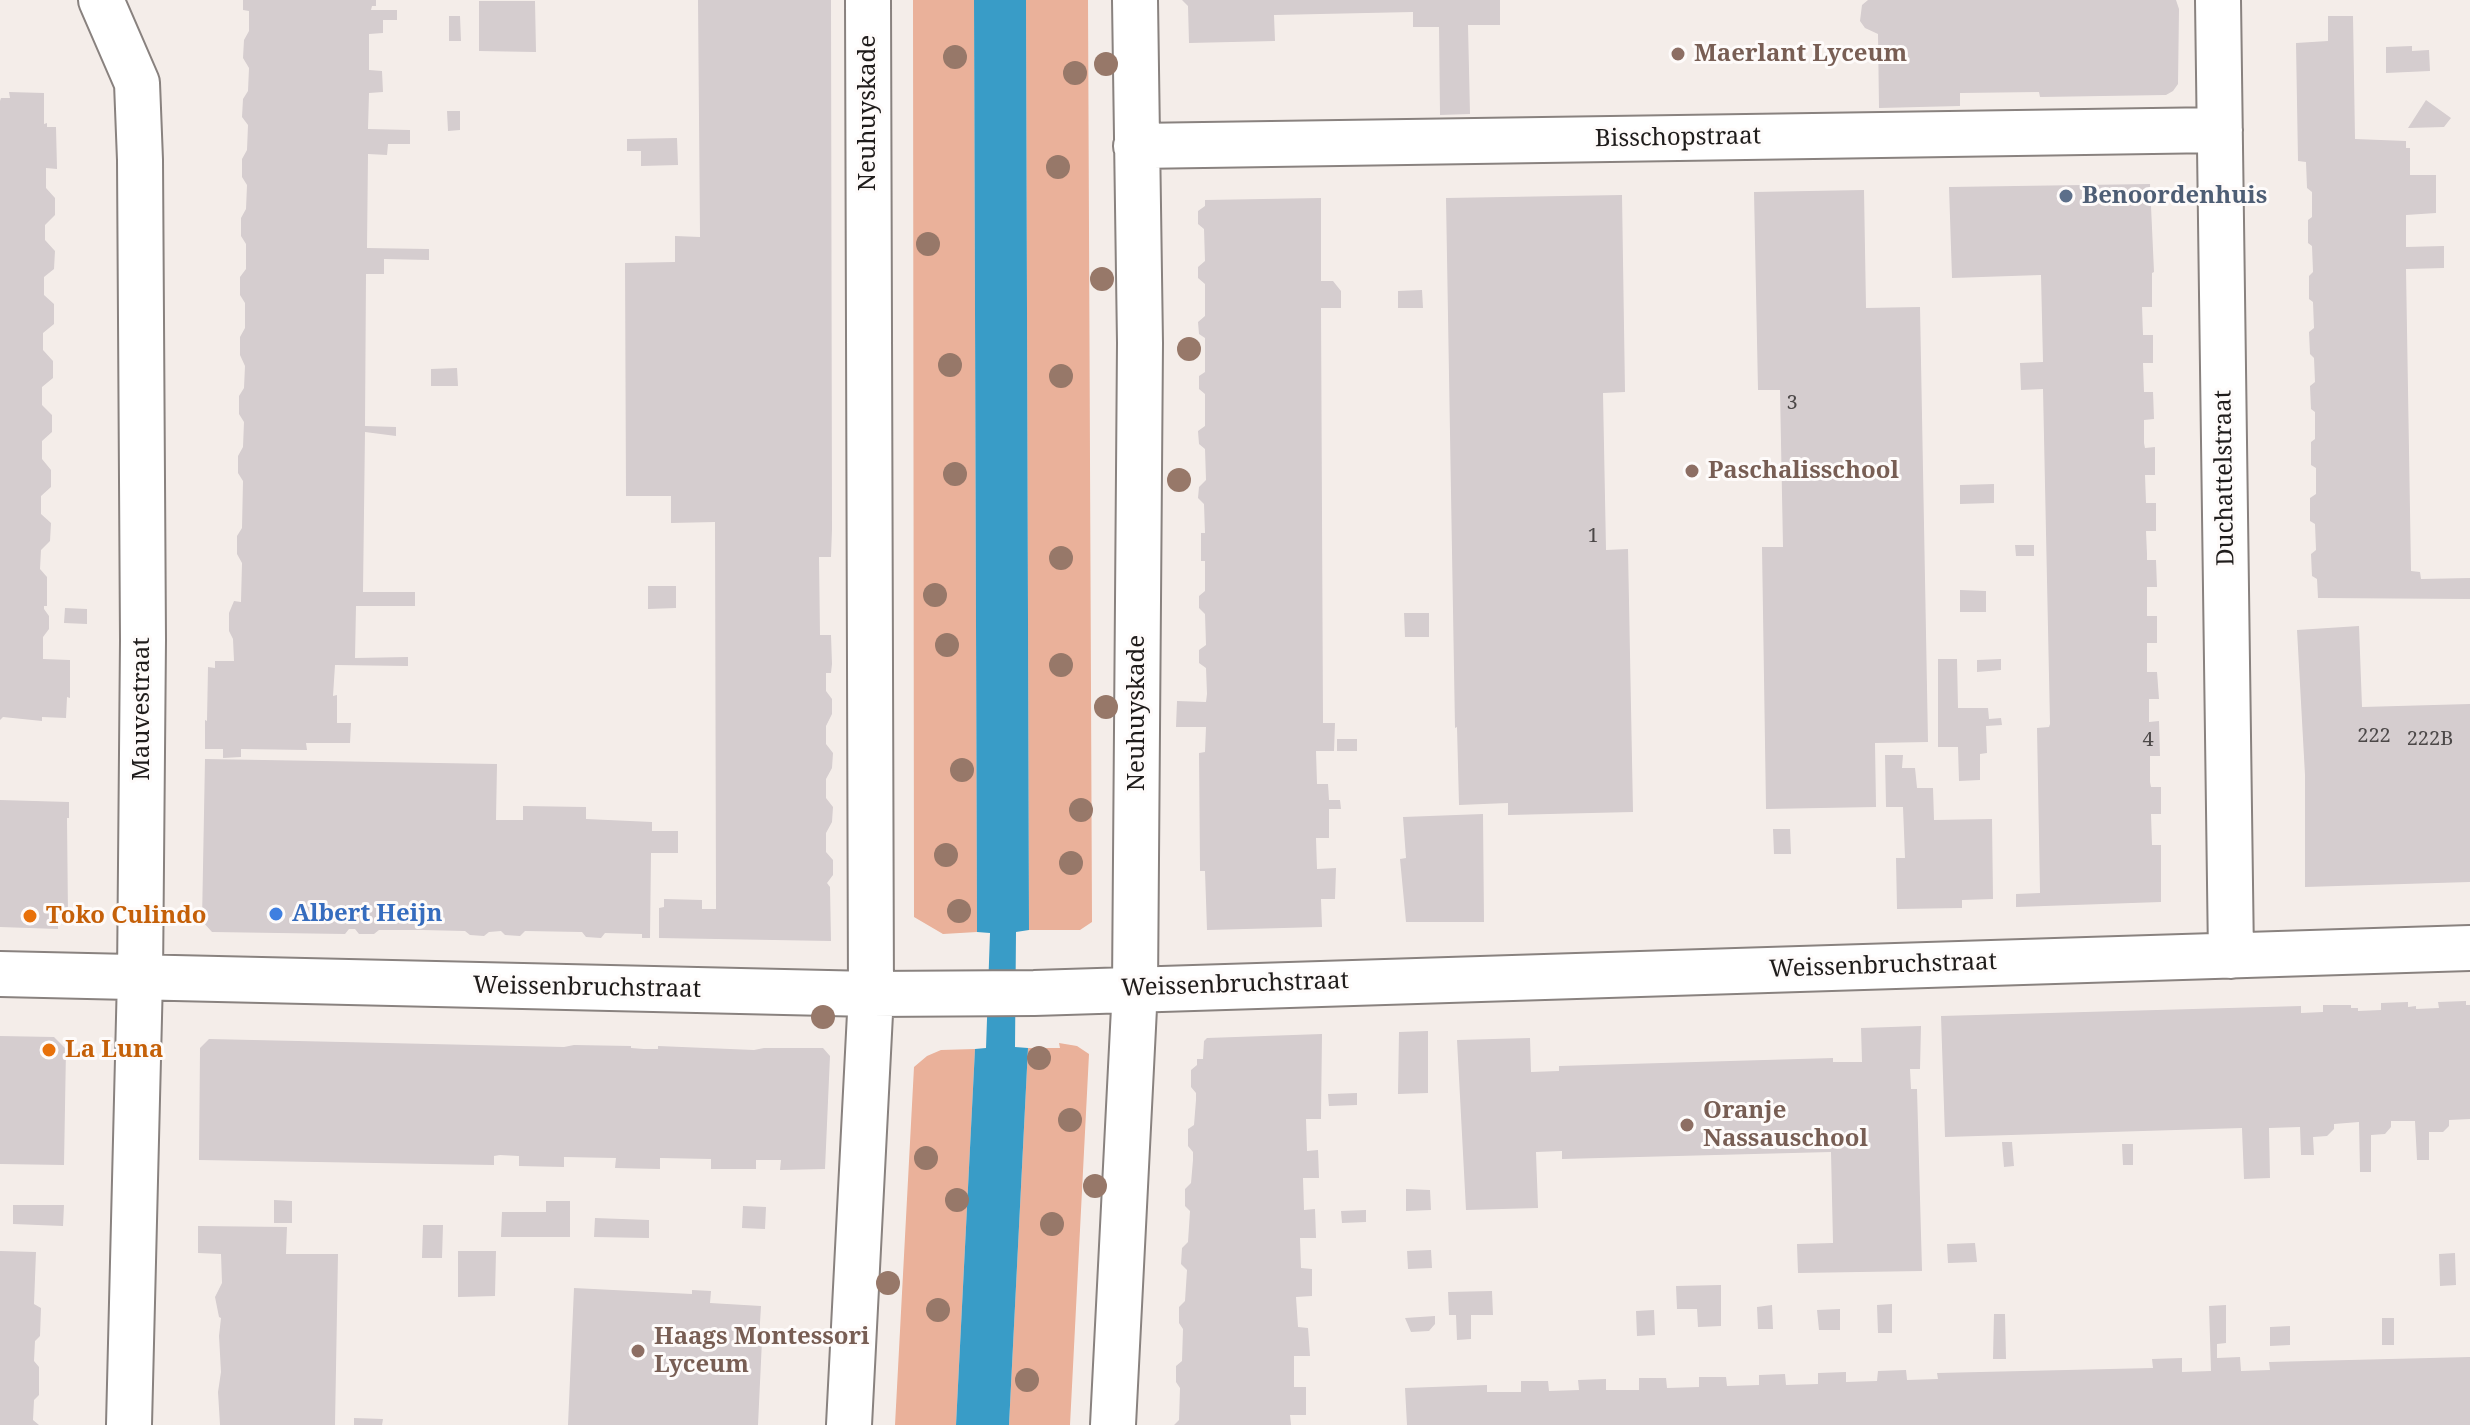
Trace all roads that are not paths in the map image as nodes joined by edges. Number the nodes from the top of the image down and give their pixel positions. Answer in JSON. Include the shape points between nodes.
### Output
{"nodes":[{"id":1,"x":101,"y":0,"type":"edge"},
{"id":2,"x":868,"y":0,"type":"edge"},
{"id":3,"x":1135,"y":0,"type":"edge"},
{"id":4,"x":2218,"y":0,"type":"edge"},
{"id":5,"x":2220,"y":130,"type":"junction"},
{"id":6,"x":1136,"y":146,"type":"junction"},
{"id":7,"x":2470,"y":948,"type":"edge"},
{"id":8,"x":2231,"y":956,"type":"junction"},
{"id":9,"x":0,"y":974,"type":"edge"},
{"id":10,"x":140,"y":977,"type":"junction"},
{"id":11,"x":1135,"y":988,"type":"junction"},
{"id":12,"x":871,"y":994,"type":"junction"},
{"id":13,"x":129,"y":1425,"type":"edge"},
{"id":14,"x":849,"y":1425,"type":"edge"},
{"id":15,"x":1113,"y":1425,"type":"edge"}],
"edges":[{"from":1,"to":10,"type":"street","name":"Mauvestraat","via":[[137,83],[143,640]]},
{"from":2,"to":12,"type":"street","name":"Neuhuyskade"},
{"from":3,"to":6,"type":"street","name":"Neuhuyskade"},
{"from":4,"to":5,"type":"street","name":"Duchattelstraat"},
{"from":5,"to":6,"type":"street","name":"Bisschopstraat"},
{"from":5,"to":8,"type":"street","name":"Duchattelstraat"},
{"from":6,"to":11,"type":"street","name":"Neuhuyskade","via":[[1140,343]]},
{"from":7,"to":8,"type":"street","name":"Weissenbruchstraat"},
{"from":8,"to":11,"type":"street","name":"Weissenbruchstraat"},
{"from":9,"to":10,"type":"street","name":"Weissenbruchstraat"},
{"from":10,"to":12,"type":"street","name":"Weissenbruchstraat"},
{"from":10,"to":13,"type":"street","name":"Mauvestraat"},
{"from":11,"to":12,"type":"street","name":"Weissenbruchstraat"},
{"from":11,"to":15,"type":"street","name":"Neuhuyskade"},
{"from":12,"to":14,"type":"street","name":"Neuhuyskade"}]}
